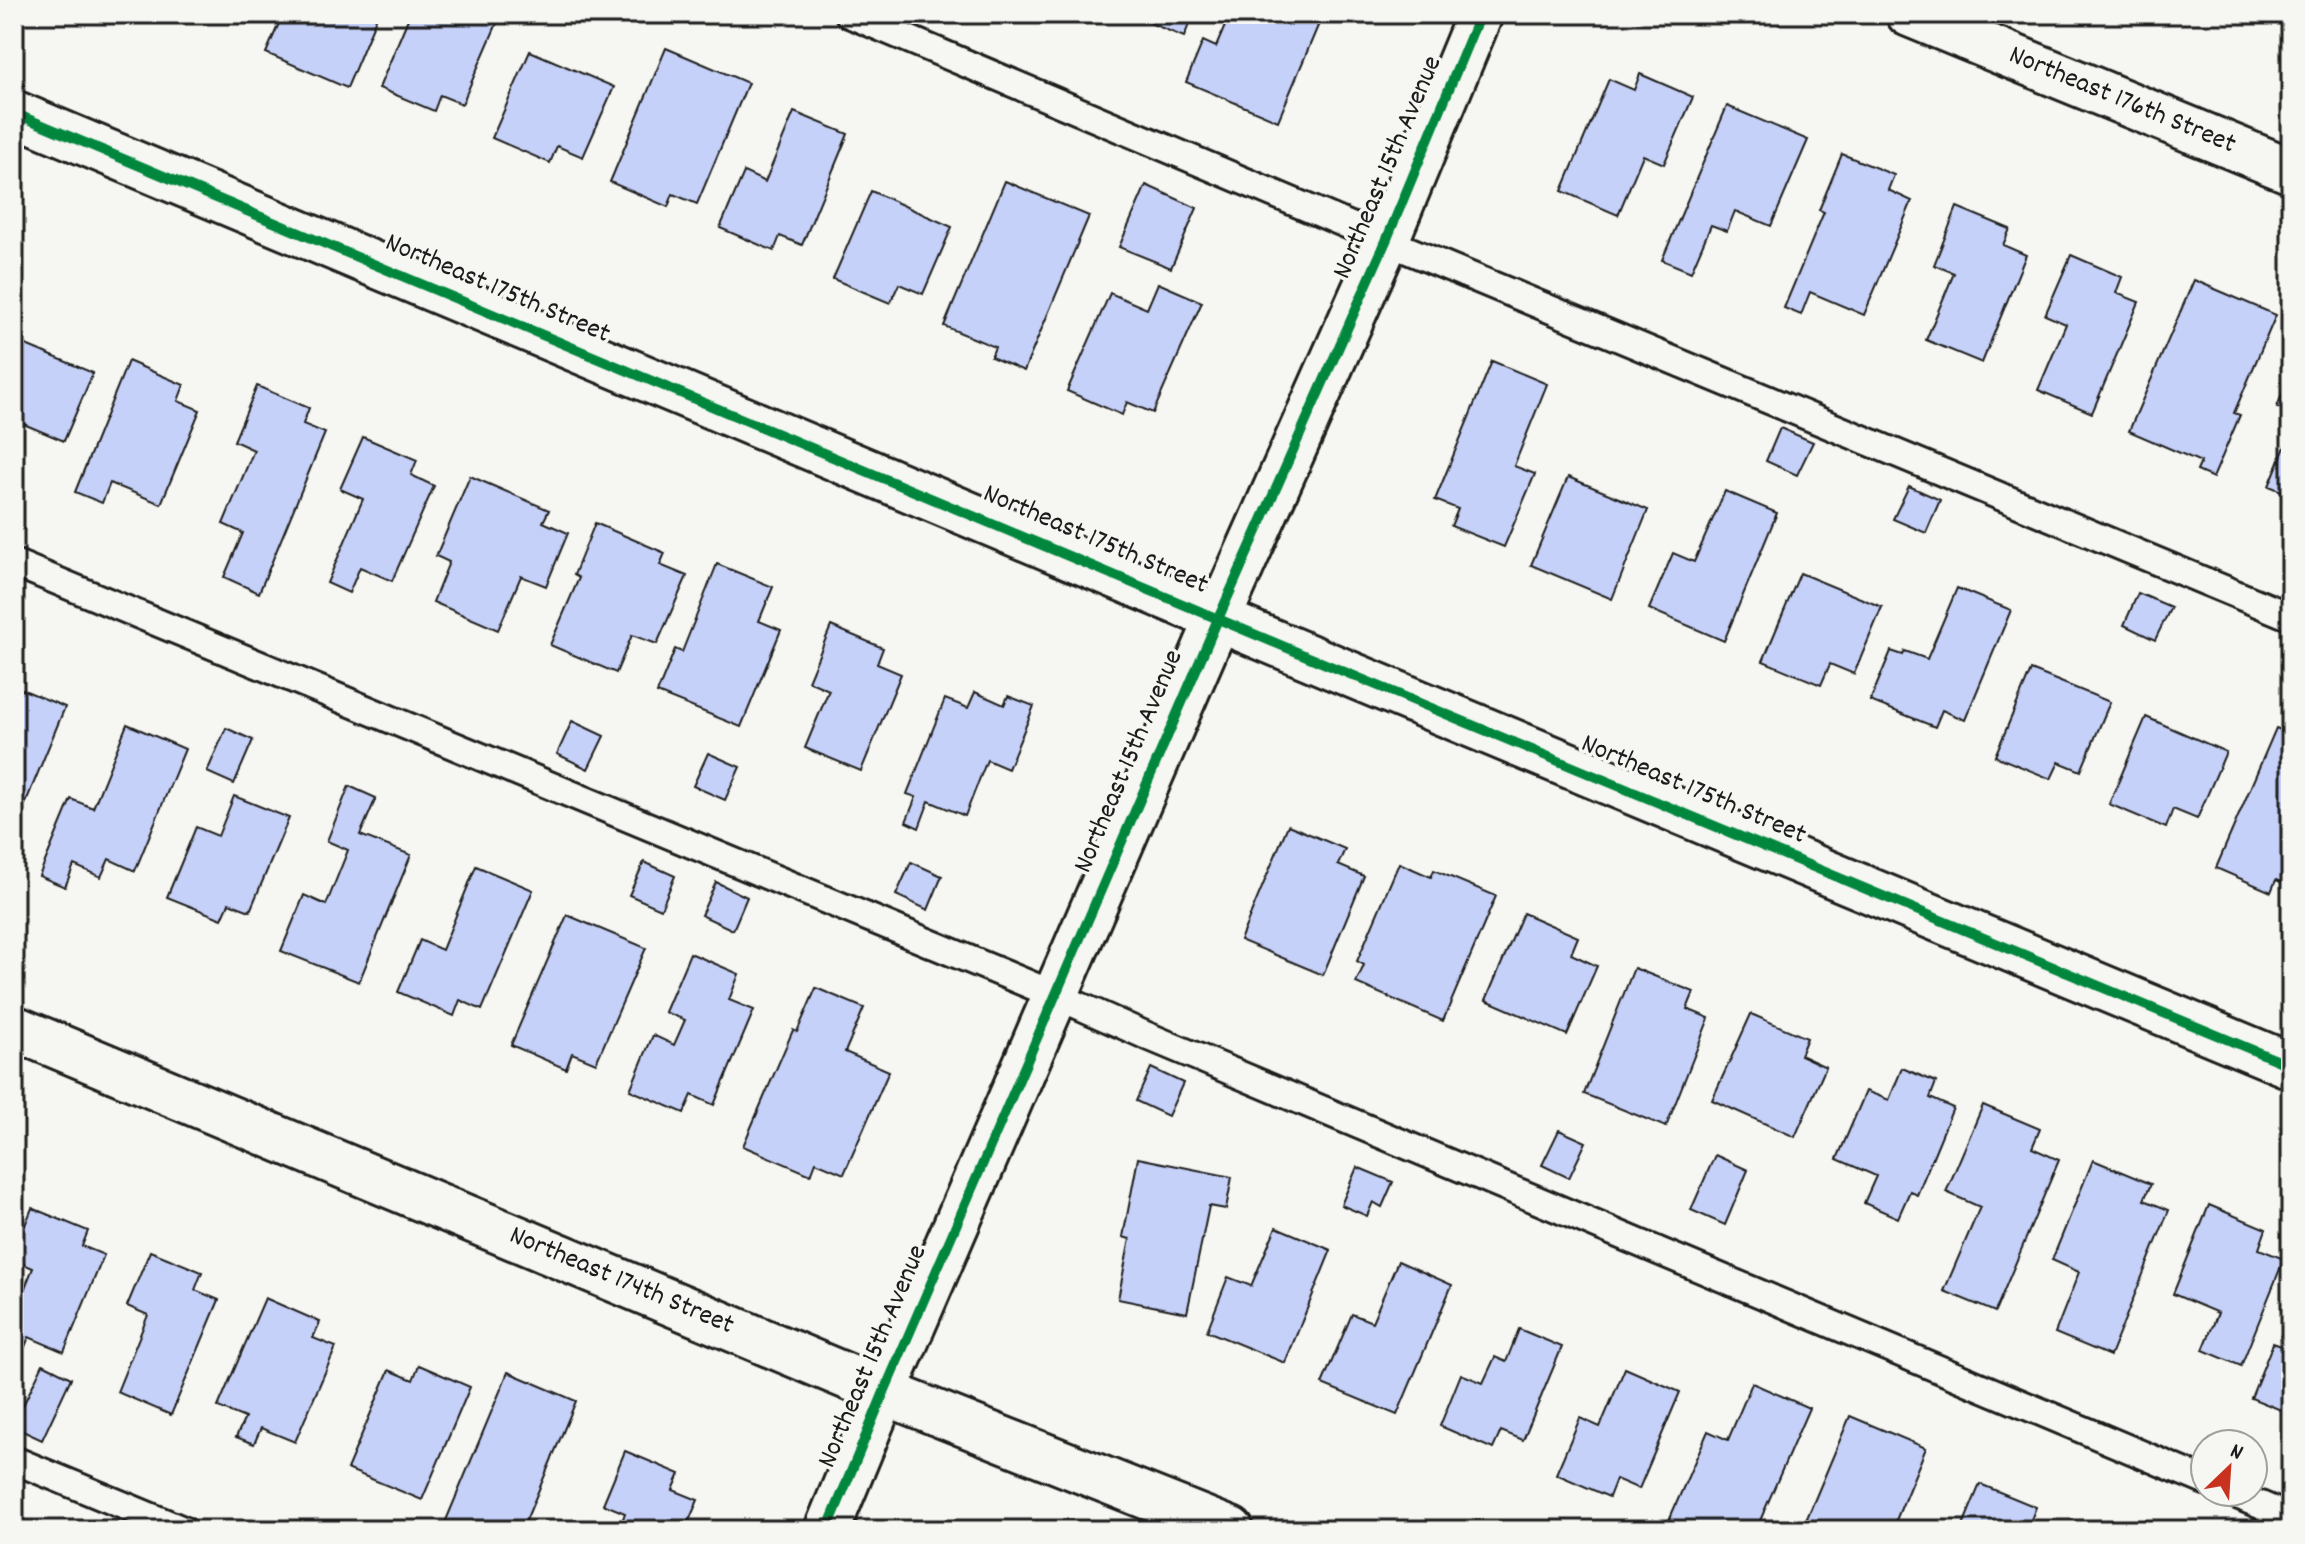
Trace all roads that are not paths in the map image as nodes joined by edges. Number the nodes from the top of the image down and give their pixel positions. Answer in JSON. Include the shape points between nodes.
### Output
{"nodes":[{"id":1,"x":849,"y":14,"type":"edge"},
{"id":2,"x":1480,"y":14,"type":"edge"},
{"id":3,"x":1909,"y":14,"type":"edge"},
{"id":4,"x":14,"y":113,"type":"edge"},
{"id":5,"x":2291,"y":171,"type":"edge"},
{"id":6,"x":1386,"y":241,"type":"junction"},
{"id":7,"x":14,"y":563,"type":"edge"},
{"id":8,"x":2291,"y":617,"type":"edge"},
{"id":9,"x":1218,"y":619,"type":"junction"},
{"id":10,"x":1055,"y":995,"type":"junction"},
{"id":11,"x":14,"y":1028,"type":"edge"},
{"id":12,"x":2291,"y":1066,"type":"edge"},
{"id":13,"x":884,"y":1392,"type":"junction"},
{"id":14,"x":14,"y":1460,"type":"edge"},
{"id":15,"x":2189,"y":1474,"type":"edge"},
{"id":16,"x":2268,"y":1508,"type":"edge"},
{"id":17,"x":2291,"y":1518,"type":"edge"},
{"id":18,"x":183,"y":1530,"type":"edge"},
{"id":19,"x":827,"y":1530,"type":"edge"},
{"id":20,"x":1231,"y":1530,"type":"edge"}],
"edges":[{"from":1,"to":6,"type":"lane"},
{"from":2,"to":6,"type":"street","name":"Northeast 15th Avenue"},
{"from":3,"to":5,"type":"street","name":"Northeast 176th Street"},
{"from":4,"to":9,"type":"street","name":"Northeast 175th Street"},
{"from":6,"to":8,"type":"lane"},
{"from":6,"to":9,"type":"street","name":"Northeast 15th Avenue"},
{"from":7,"to":10,"type":"lane"},
{"from":9,"to":10,"type":"street","name":"Northeast 15th Avenue"},
{"from":9,"to":12,"type":"street","name":"Northeast 175th Street"},
{"from":10,"to":13,"type":"street","name":"Northeast 15th Avenue"},
{"from":10,"to":15,"type":"lane"},
{"from":11,"to":13,"type":"street","name":"Northeast 174th Street"},
{"from":13,"to":19,"type":"street","name":"Northeast 15th Avenue"},
{"from":13,"to":20,"type":"street","name":"Northeast 174th Street"},
{"from":14,"to":18,"type":"lane"},
{"from":16,"to":17,"type":"lane"}]}
